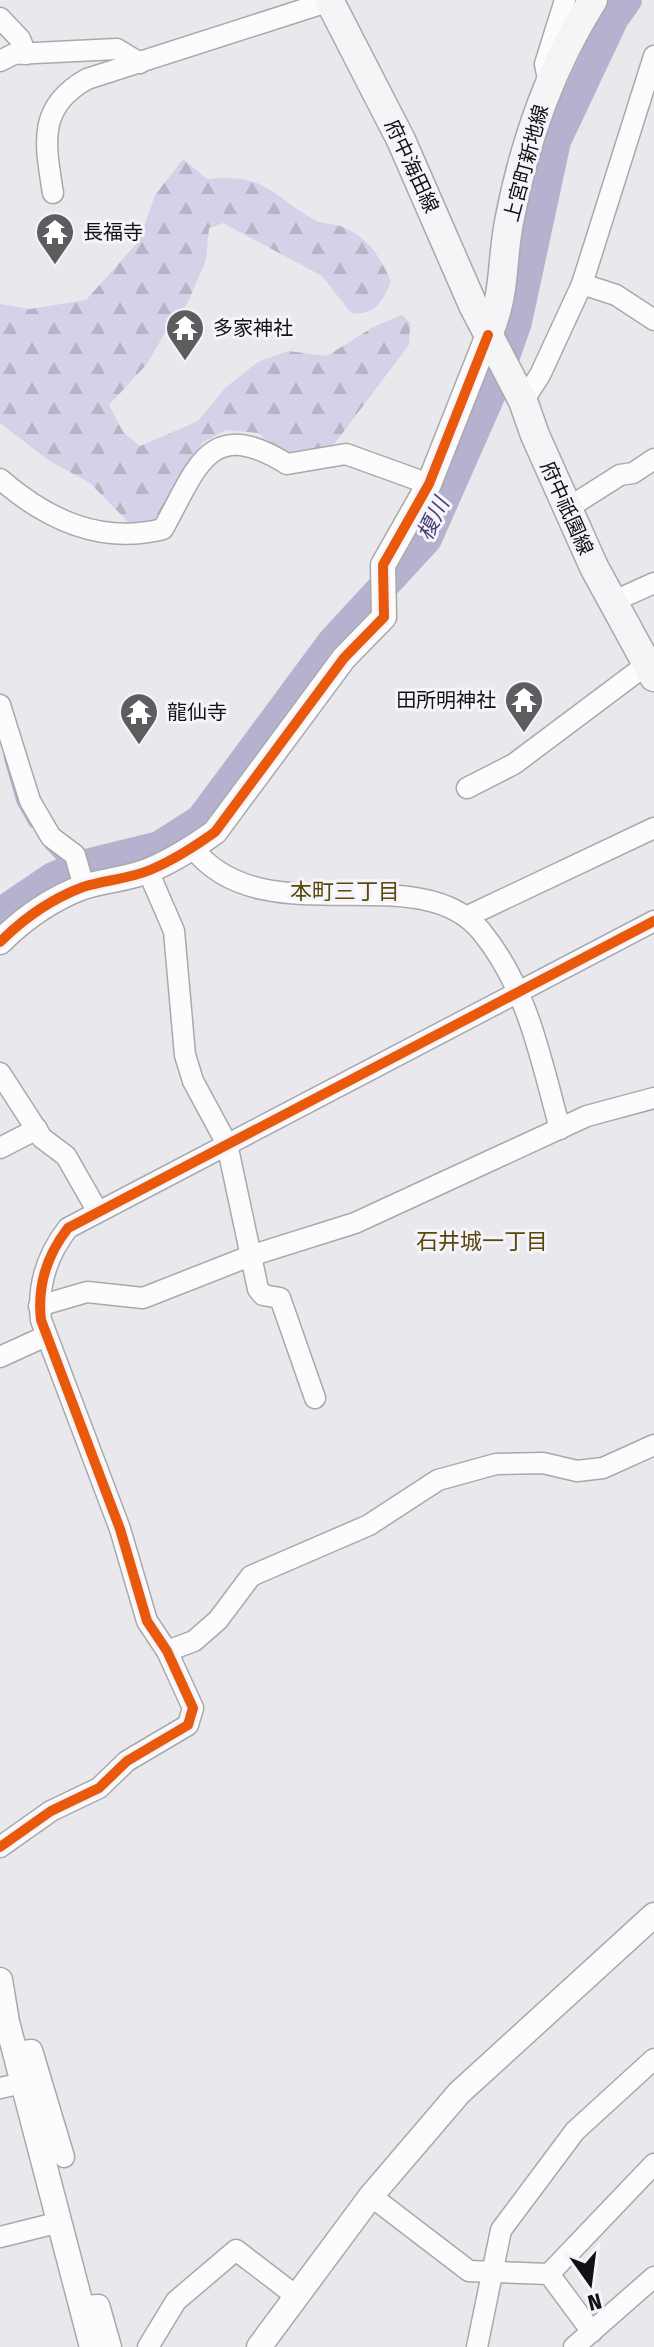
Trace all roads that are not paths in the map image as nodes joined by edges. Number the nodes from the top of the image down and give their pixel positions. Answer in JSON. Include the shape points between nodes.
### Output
{"nodes":[{"id":1,"x":565,"y":0,"type":"edge"},
{"id":2,"x":593,"y":0,"type":"edge"},
{"id":3,"x":329,"y":1,"type":"edge"},
{"id":4,"x":0,"y":18,"type":"edge"},
{"id":5,"x":26,"y":54,"type":"junction"},
{"id":6,"x":654,"y":56,"type":"edge"},
{"id":7,"x":0,"y":61,"type":"edge"},
{"id":8,"x":140,"y":63,"type":"junction"},
{"id":9,"x":549,"y":82,"type":"junction"},
{"id":10,"x":53,"y":193,"type":"dead end"},
{"id":11,"x":582,"y":284,"type":"junction"},
{"id":12,"x":654,"y":320,"type":"edge"},
{"id":13,"x":505,"y":366,"type":"junction"},
{"id":14,"x":654,"y":459,"type":"edge"},
{"id":15,"x":0,"y":479,"type":"edge"},
{"id":16,"x":429,"y":484,"type":"junction"},
{"id":17,"x":568,"y":508,"type":"junction"},
{"id":18,"x":654,"y":583,"type":"edge"},
{"id":19,"x":612,"y":602,"type":"junction"},
{"id":20,"x":650,"y":671,"type":"edge"},
{"id":21,"x":0,"y":705,"type":"edge"},
{"id":22,"x":467,"y":788,"type":"dead end"},
{"id":23,"x":654,"y":828,"type":"edge"},
{"id":24,"x":193,"y":848,"type":"junction"},
{"id":25,"x":148,"y":871,"type":"junction"},
{"id":26,"x":84,"y":887,"type":"junction"},
{"id":27,"x":466,"y":917,"type":"junction"},
{"id":28,"x":654,"y":921,"type":"edge"},
{"id":29,"x":0,"y":942,"type":"edge"},
{"id":30,"x":518,"y":990,"type":"junction"},
{"id":31,"x":0,"y":1073,"type":"edge"},
{"id":32,"x":654,"y":1098,"type":"edge"},
{"id":33,"x":37,"y":1129,"type":"junction"},
{"id":34,"x":560,"y":1129,"type":"junction"},
{"id":35,"x":227,"y":1144,"type":"junction"},
{"id":36,"x":0,"y":1148,"type":"edge"},
{"id":37,"x":98,"y":1212,"type":"junction"},
{"id":38,"x":250,"y":1256,"type":"junction"},
{"id":39,"x":39,"y":1306,"type":"junction"},
{"id":40,"x":46,"y":1336,"type":"junction"},
{"id":41,"x":0,"y":1357,"type":"edge"},
{"id":42,"x":315,"y":1398,"type":"dead end"},
{"id":43,"x":654,"y":1445,"type":"edge"},
{"id":44,"x":167,"y":1651,"type":"junction"},
{"id":45,"x":0,"y":1847,"type":"edge"},
{"id":46,"x":654,"y":1915,"type":"edge"},
{"id":47,"x":0,"y":1980,"type":"edge"},
{"id":48,"x":15,"y":2052,"type":"junction"},
{"id":49,"x":654,"y":2059,"type":"edge"},
{"id":50,"x":12,"y":2086,"type":"edge"},
{"id":51,"x":64,"y":2157,"type":"dead end"},
{"id":52,"x":654,"y":2164,"type":"edge"},
{"id":53,"x":371,"y":2196,"type":"junction"},
{"id":54,"x":60,"y":2222,"type":"junction"},
{"id":55,"x":0,"y":2237,"type":"edge"},
{"id":56,"x":490,"y":2274,"type":"junction"},
{"id":57,"x":549,"y":2274,"type":"junction"},
{"id":58,"x":654,"y":2277,"type":"edge"},
{"id":59,"x":296,"y":2296,"type":"junction"},
{"id":60,"x":81,"y":2306,"type":"junction"},
{"id":61,"x":592,"y":2332,"type":"junction"},
{"id":62,"x":92,"y":2347,"type":"edge"},
{"id":63,"x":111,"y":2347,"type":"edge"},
{"id":64,"x":148,"y":2347,"type":"edge"},
{"id":65,"x":259,"y":2347,"type":"edge"},
{"id":66,"x":477,"y":2347,"type":"edge"},
{"id":67,"x":574,"y":2347,"type":"edge"}],
"edges":[{"from":1,"to":9,"type":"street","via":[[545,64]]},
{"from":2,"to":9,"type":"main road","name":"上宮町新地線"},
{"from":3,"to":8,"type":"street"},
{"from":3,"to":13,"type":"main road","name":"府中海田線","via":[[401,140]]},
{"from":4,"to":5,"type":"street"},
{"from":5,"to":7,"type":"street"},
{"from":5,"to":8,"type":"street","via":[[117,49]]},
{"from":6,"to":11,"type":"street"},
{"from":8,"to":10,"type":"street","via":[[87,79],[53,106],[47,152]]},
{"from":9,"to":13,"type":"main road","name":"上宮町新地線","via":[[527,144],[509,225],[500,307]]},
{"from":11,"to":12,"type":"street","via":[[616,295]]},
{"from":11,"to":13,"type":"street","via":[[540,375]]},
{"from":13,"to":16,"type":"street"},
{"from":13,"to":17,"type":"main road","name":"府中祇園線"},
{"from":14,"to":17,"type":"street"},
{"from":15,"to":16,"type":"street","via":[[32,506],[73,526],[148,533],[163,529],[210,451],[232,443],[259,446],[287,464],[346,454]]},
{"from":16,"to":24,"type":"street","via":[[383,565],[384,617],[344,658],[215,832]]},
{"from":17,"to":19,"type":"main road","name":"府中祇園線"},
{"from":18,"to":19,"type":"street"},
{"from":19,"to":20,"type":"main road","name":"府中祇園線"},
{"from":20,"to":22,"type":"street","via":[[514,764]]},
{"from":21,"to":26,"type":"street","via":[[30,801],[51,837],[75,855]]},
{"from":23,"to":27,"type":"street"},
{"from":24,"to":25,"type":"street"},
{"from":24,"to":27,"type":"street","via":[[210,869],[277,891],[441,902]]},
{"from":25,"to":26,"type":"street"},
{"from":25,"to":35,"type":"street","via":[[174,931],[185,1055]]},
{"from":26,"to":29,"type":"street","via":[[20,922]]},
{"from":27,"to":30,"type":"street","via":[[481,931]]},
{"from":28,"to":30,"type":"street"},
{"from":30,"to":34,"type":"street"},
{"from":30,"to":35,"type":"street"},
{"from":31,"to":33,"type":"street"},
{"from":32,"to":34,"type":"street"},
{"from":33,"to":36,"type":"street"},
{"from":33,"to":37,"type":"street","via":[[66,1156]]},
{"from":34,"to":38,"type":"street","via":[[355,1223]]},
{"from":35,"to":37,"type":"street"},
{"from":35,"to":38,"type":"street"},
{"from":37,"to":39,"type":"street","via":[[68,1228],[50,1251]]},
{"from":38,"to":39,"type":"street","via":[[143,1298],[87,1292]]},
{"from":38,"to":42,"type":"street","via":[[258,1289],[280,1298],[290,1319]]},
{"from":39,"to":40,"type":"street"},
{"from":40,"to":41,"type":"street"},
{"from":40,"to":44,"type":"street","via":[[120,1529],[147,1621]]},
{"from":43,"to":44,"type":"street","via":[[603,1468],[496,1464],[438,1480],[369,1525],[251,1576],[218,1620],[194,1641]]},
{"from":44,"to":45,"type":"street","via":[[193,1708],[188,1725],[127,1761],[99,1788],[51,1811]]},
{"from":46,"to":53,"type":"street","via":[[459,2093]]},
{"from":47,"to":48,"type":"street"},
{"from":48,"to":50,"type":"street"},
{"from":48,"to":51,"type":"street","via":[[32,2050]]},
{"from":49,"to":56,"type":"street","via":[[575,2131],[501,2230]]},
{"from":50,"to":54,"type":"street"},
{"from":52,"to":57,"type":"street"},
{"from":53,"to":56,"type":"street","via":[[469,2271]]},
{"from":53,"to":59,"type":"street"},
{"from":54,"to":55,"type":"street"},
{"from":54,"to":60,"type":"street"},
{"from":56,"to":57,"type":"street"},
{"from":56,"to":66,"type":"street"},
{"from":57,"to":61,"type":"street"},
{"from":58,"to":61,"type":"street"},
{"from":59,"to":64,"type":"street","via":[[236,2250],[176,2301]]},
{"from":59,"to":65,"type":"street"},
{"from":60,"to":62,"type":"street"},
{"from":60,"to":63,"type":"street","via":[[99,2305]]},
{"from":61,"to":67,"type":"street"}]}
